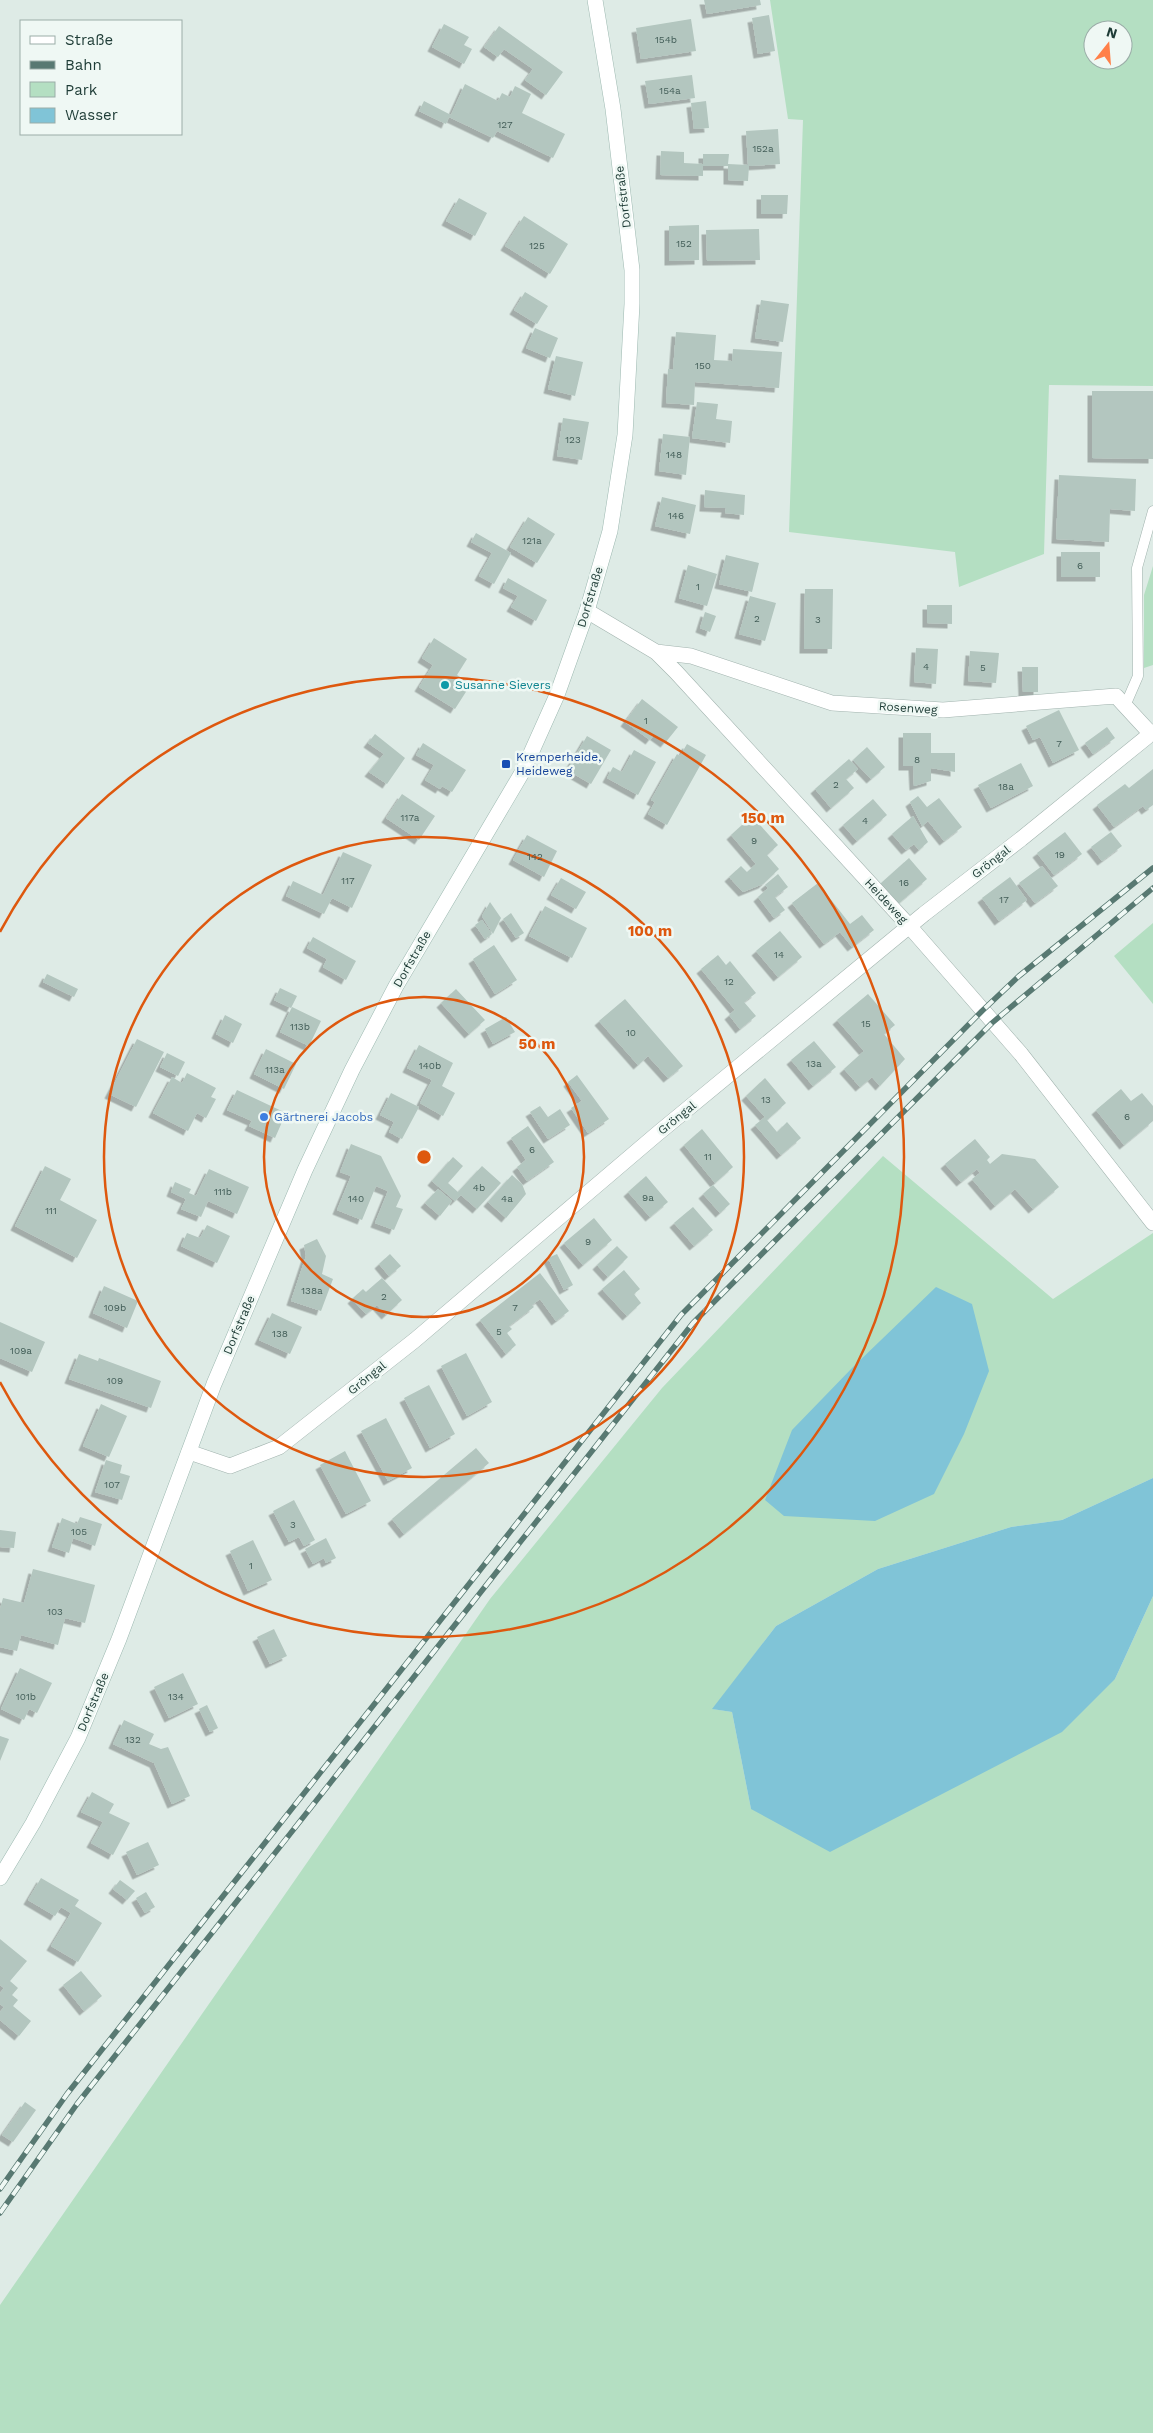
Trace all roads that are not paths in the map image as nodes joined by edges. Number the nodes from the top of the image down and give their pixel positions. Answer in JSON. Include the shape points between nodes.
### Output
{"nodes":[{"id":1,"x":595,"y":0,"type":"edge"},
{"id":2,"x":1153,"y":511,"type":"edge"},
{"id":3,"x":587,"y":611,"type":"junction"},
{"id":4,"x":656,"y":652,"type":"junction"},
{"id":5,"x":1125,"y":706,"type":"junction"},
{"id":6,"x":1152,"y":733,"type":"edge"},
{"id":7,"x":910,"y":927,"type":"junction"},
{"id":8,"x":1153,"y":1223,"type":"edge"},
{"id":9,"x":189,"y":1452,"type":"junction"},
{"id":10,"x":0,"y":1878,"type":"edge"}],
"edges":[{"from":1,"to":3,"type":"street","name":"Dorfstraße","via":[[613,109],[632,270],[632,304],[625,435],[610,531]]},
{"from":2,"to":5,"type":"lane","via":[[1137,568],[1138,676]]},
{"from":3,"to":4,"type":"street","name":"Heideweg"},
{"from":3,"to":9,"type":"street","name":"Dorfstraße","via":[[557,696],[523,771],[396,986],[344,1086],[214,1384]]},
{"from":4,"to":5,"type":"street","name":"Rosenweg","via":[[691,656],[832,703],[943,710],[1116,696]]},
{"from":4,"to":7,"type":"street","name":"Heideweg"},
{"from":5,"to":6,"type":"street","name":"Rosenweg"},
{"from":6,"to":7,"type":"street","name":"Gröngal"},
{"from":7,"to":8,"type":"street","name":"Heideweg","via":[[1022,1054]]},
{"from":7,"to":9,"type":"street","name":"Gröngal","via":[[657,1134],[415,1340],[279,1447],[230,1466]]},
{"from":9,"to":10,"type":"street","name":"Dorfstraße","via":[[78,1738]]}]}
